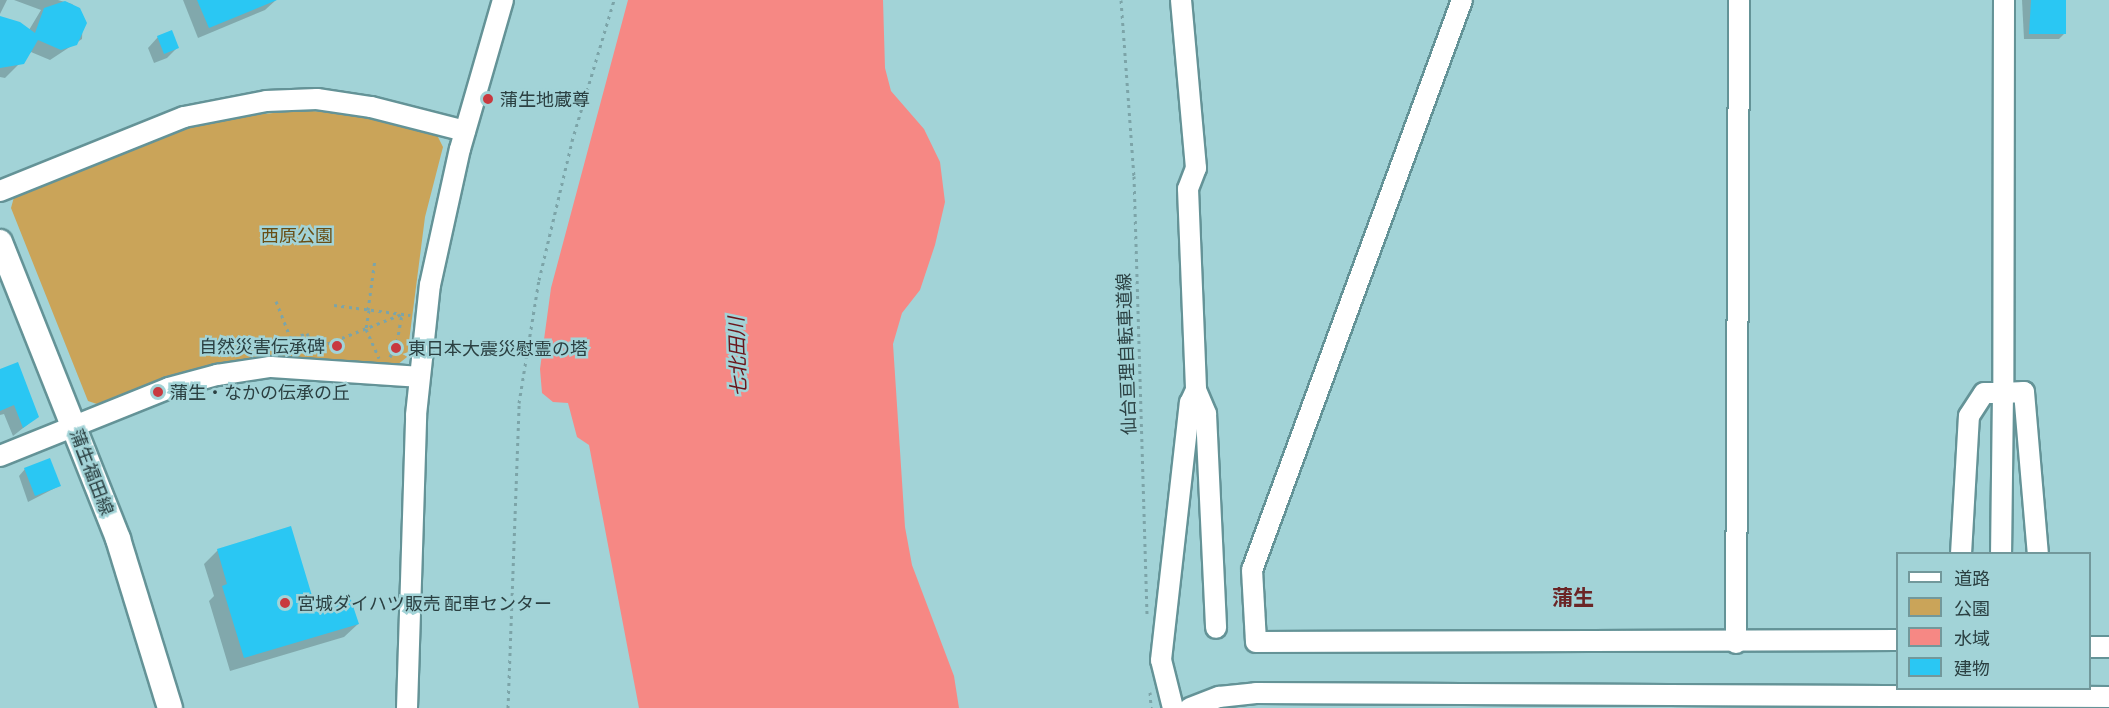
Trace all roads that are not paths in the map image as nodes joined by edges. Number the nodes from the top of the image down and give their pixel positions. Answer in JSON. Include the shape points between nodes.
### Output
{"nodes":[{"id":1,"x":503,"y":0,"type":"edge"},
{"id":2,"x":1181,"y":0,"type":"edge"},
{"id":3,"x":1462,"y":0,"type":"edge"},
{"id":4,"x":1739,"y":0,"type":"edge"},
{"id":5,"x":2004,"y":0,"type":"edge"},
{"id":6,"x":465,"y":131,"type":"junction"},
{"id":7,"x":0,"y":191,"type":"edge"},
{"id":8,"x":0,"y":242,"type":"edge"},
{"id":9,"x":419,"y":377,"type":"junction"},
{"id":10,"x":1196,"y":390,"type":"junction"},
{"id":11,"x":2003,"y":393,"type":"junction"},
{"id":12,"x":74,"y":426,"type":"junction"},
{"id":13,"x":0,"y":456,"type":"edge"},
{"id":14,"x":1962,"y":552,"type":"edge"},
{"id":15,"x":2001,"y":552,"type":"edge"},
{"id":16,"x":2038,"y":552,"type":"edge"},
{"id":17,"x":1216,"y":628,"type":"dead end"},
{"id":18,"x":1896,"y":640,"type":"edge"},
{"id":19,"x":1736,"y":643,"type":"junction"},
{"id":20,"x":2091,"y":647,"type":"edge"},
{"id":21,"x":2109,"y":647,"type":"edge"},
{"id":22,"x":2000,"y":692,"type":"edge"},
{"id":23,"x":2109,"y":696,"type":"edge"},
{"id":24,"x":170,"y":708,"type":"edge"},
{"id":25,"x":407,"y":708,"type":"edge"},
{"id":26,"x":1173,"y":708,"type":"edge"},
{"id":27,"x":1190,"y":708,"type":"edge"}],
"edges":[{"from":1,"to":6,"type":"street"},
{"from":2,"to":10,"type":"street","via":[[1196,168],[1188,189]]},
{"from":3,"to":19,"type":"street","via":[[1252,570],[1256,642]]},
{"from":4,"to":19,"type":"street"},
{"from":5,"to":11,"type":"street"},
{"from":6,"to":7,"type":"street","via":[[317,99],[266,101],[184,117]]},
{"from":6,"to":9,"type":"street","via":[[430,285]]},
{"from":8,"to":12,"type":"main road","name":"蒲生福田線"},
{"from":9,"to":12,"type":"street","via":[[310,368],[243,370],[169,388]]},
{"from":9,"to":25,"type":"street"},
{"from":10,"to":17,"type":"street","via":[[1206,414]]},
{"from":10,"to":26,"type":"street","via":[[1190,403],[1161,660]]},
{"from":11,"to":14,"type":"street","via":[[1984,393],[1969,416]]},
{"from":11,"to":15,"type":"street"},
{"from":11,"to":16,"type":"street","via":[[2024,392]]},
{"from":12,"to":13,"type":"street"},
{"from":12,"to":24,"type":"main road","name":"蒲生福田線","via":[[118,539]]},
{"from":18,"to":19,"type":"street"},
{"from":20,"to":21,"type":"street"},
{"from":22,"to":23,"type":"street"},
{"from":22,"to":27,"type":"street","via":[[1256,693],[1212,698]]}]}
